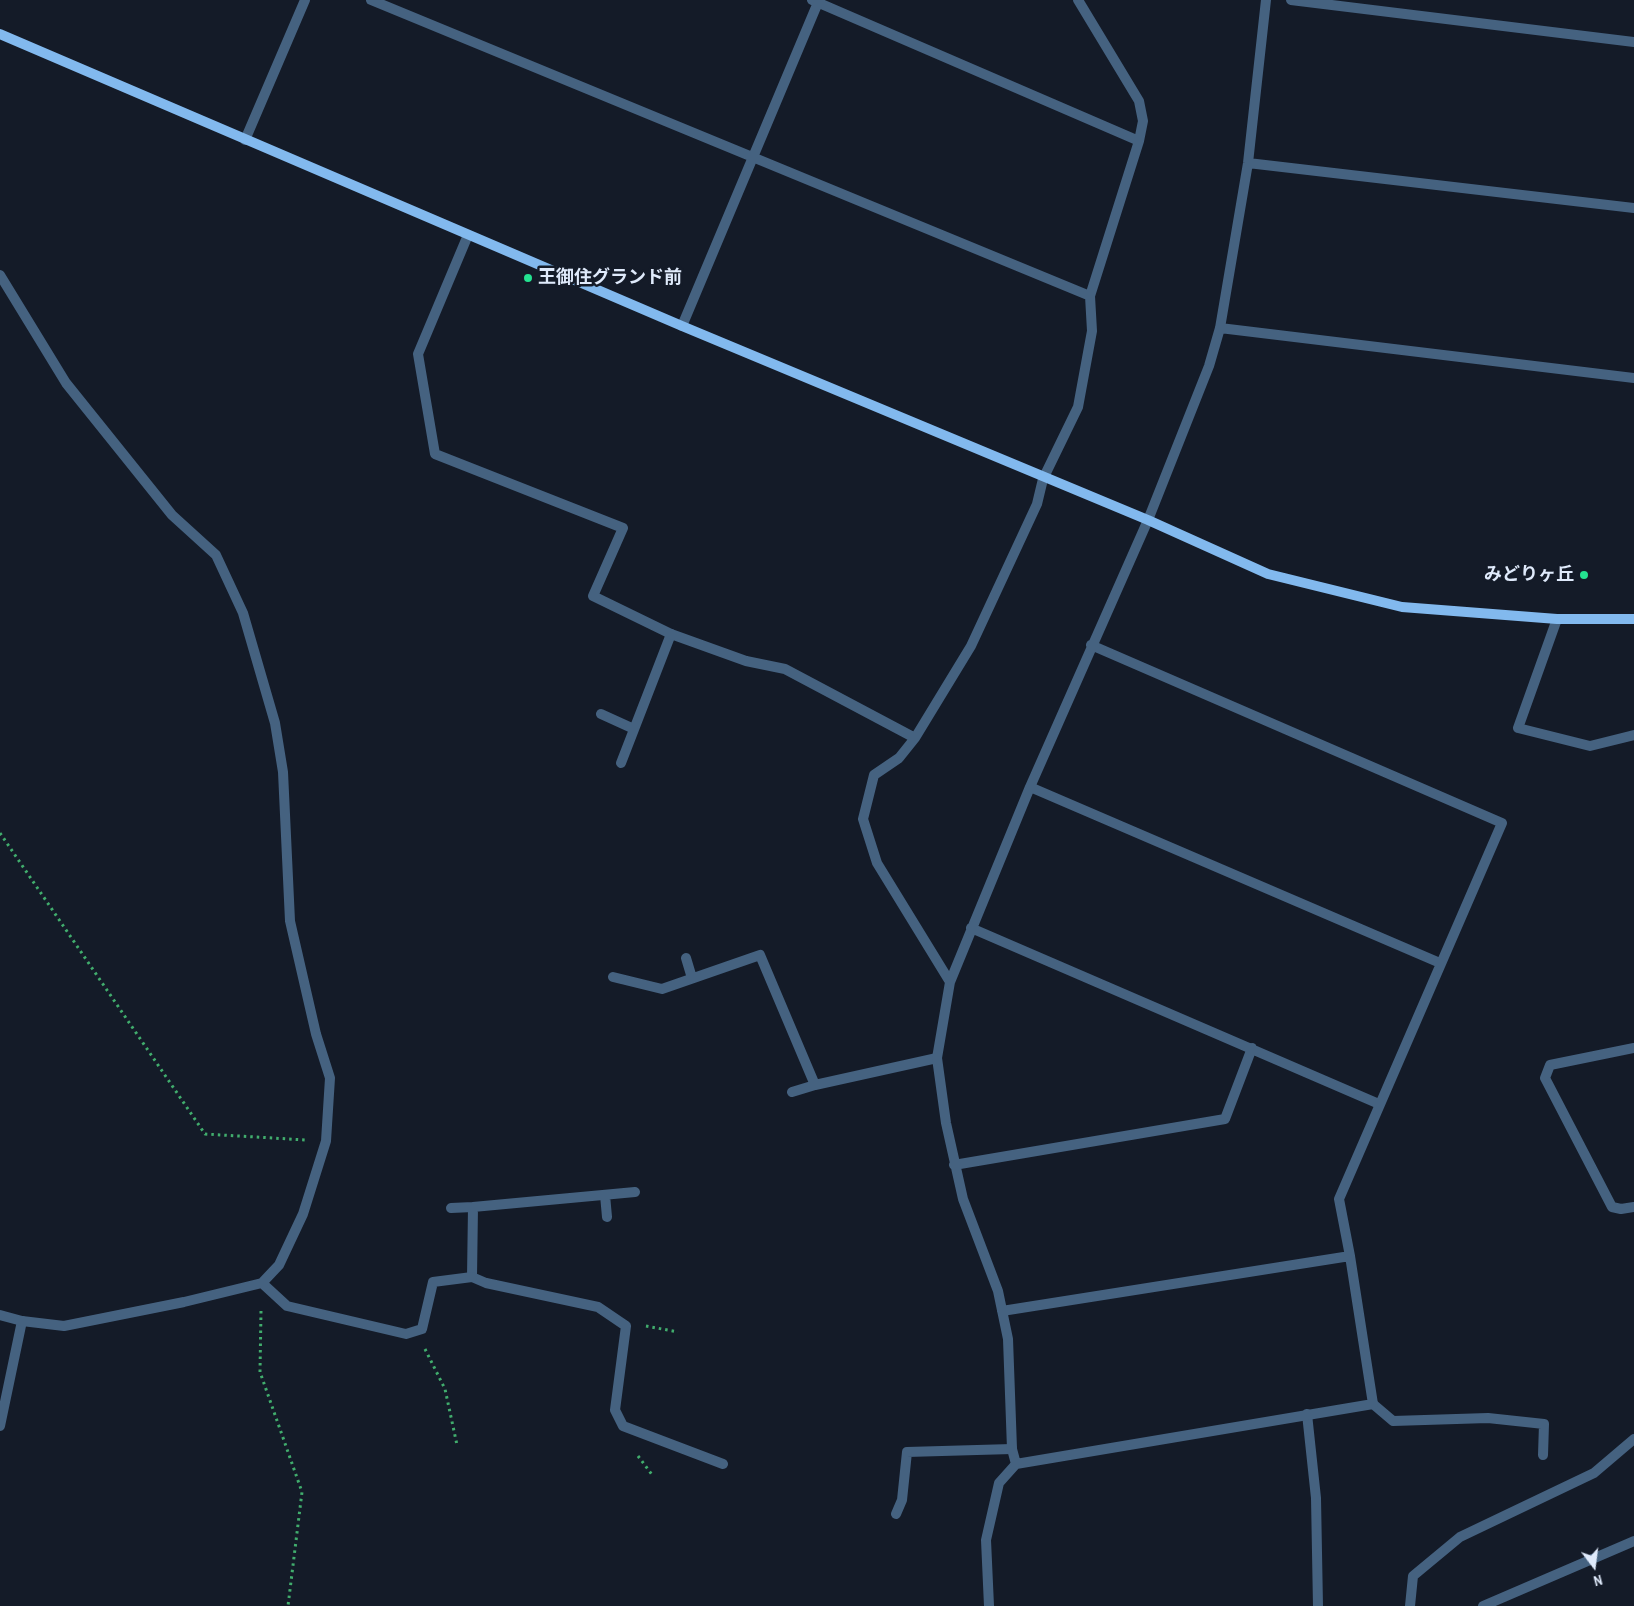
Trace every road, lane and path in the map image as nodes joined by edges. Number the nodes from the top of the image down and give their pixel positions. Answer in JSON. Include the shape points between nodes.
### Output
{"nodes":[{"id":1,"x":305,"y":0,"type":"edge"},
{"id":2,"x":371,"y":0,"type":"edge"},
{"id":3,"x":1078,"y":0,"type":"edge"},
{"id":4,"x":1266,"y":0,"type":"edge"},
{"id":5,"x":1291,"y":0,"type":"edge"},
{"id":6,"x":816,"y":1,"type":"edge"},
{"id":7,"x":0,"y":34,"type":"edge"},
{"id":8,"x":1634,"y":42,"type":"edge"},
{"id":9,"x":245,"y":140,"type":"junction"},
{"id":10,"x":1139,"y":141,"type":"junction"},
{"id":11,"x":752,"y":157,"type":"junction"},
{"id":12,"x":1248,"y":163,"type":"junction"},
{"id":13,"x":1634,"y":208,"type":"edge"},
{"id":14,"x":468,"y":235,"type":"junction"},
{"id":15,"x":0,"y":275,"type":"edge"},
{"id":16,"x":1090,"y":296,"type":"junction"},
{"id":17,"x":682,"y":326,"type":"junction"},
{"id":18,"x":1220,"y":328,"type":"junction"},
{"id":19,"x":1634,"y":378,"type":"edge"},
{"id":20,"x":1043,"y":479,"type":"junction"},
{"id":21,"x":1148,"y":520,"type":"junction"},
{"id":22,"x":1557,"y":619,"type":"junction"},
{"id":23,"x":1634,"y":619,"type":"edge"},
{"id":24,"x":671,"y":634,"type":"junction"},
{"id":25,"x":1091,"y":645,"type":"junction"},
{"id":26,"x":601,"y":714,"type":"dead end"},
{"id":27,"x":634,"y":729,"type":"junction"},
{"id":28,"x":1634,"y":735,"type":"edge"},
{"id":29,"x":915,"y":738,"type":"junction"},
{"id":30,"x":622,"y":763,"type":"dead end"},
{"id":31,"x":1030,"y":787,"type":"junction"},
{"id":32,"x":0,"y":833,"type":"edge"},
{"id":33,"x":971,"y":928,"type":"junction"},
{"id":34,"x":686,"y":958,"type":"dead end"},
{"id":35,"x":1440,"y":963,"type":"junction"},
{"id":36,"x":613,"y":977,"type":"dead end"},
{"id":37,"x":692,"y":978,"type":"junction"},
{"id":38,"x":950,"y":982,"type":"junction"},
{"id":39,"x":1252,"y":1048,"type":"junction"},
{"id":40,"x":1634,"y":1048,"type":"edge"},
{"id":41,"x":937,"y":1058,"type":"junction"},
{"id":42,"x":815,"y":1085,"type":"junction"},
{"id":43,"x":792,"y":1092,"type":"dead end"},
{"id":44,"x":1380,"y":1104,"type":"junction"},
{"id":45,"x":326,"y":1141,"type":"junction"},
{"id":46,"x":954,"y":1166,"type":"junction"},
{"id":47,"x":635,"y":1192,"type":"dead end"},
{"id":48,"x":605,"y":1195,"type":"junction"},
{"id":49,"x":473,"y":1207,"type":"junction"},
{"id":50,"x":1634,"y":1207,"type":"edge"},
{"id":51,"x":451,"y":1208,"type":"dead end"},
{"id":52,"x":607,"y":1218,"type":"dead end"},
{"id":53,"x":1350,"y":1256,"type":"junction"},
{"id":54,"x":472,"y":1277,"type":"junction"},
{"id":55,"x":262,"y":1283,"type":"junction"},
{"id":56,"x":1002,"y":1311,"type":"junction"},
{"id":57,"x":0,"y":1315,"type":"edge"},
{"id":58,"x":22,"y":1321,"type":"junction"},
{"id":59,"x":626,"y":1326,"type":"junction"},
{"id":60,"x":415,"y":1331,"type":"junction"},
{"id":61,"x":678,"y":1332,"type":"dead end"},
{"id":62,"x":1373,"y":1404,"type":"junction"},
{"id":63,"x":1307,"y":1414,"type":"junction"},
{"id":64,"x":0,"y":1426,"type":"edge"},
{"id":65,"x":1634,"y":1439,"type":"edge"},
{"id":66,"x":457,"y":1445,"type":"dead end"},
{"id":67,"x":1012,"y":1449,"type":"junction"},
{"id":68,"x":1543,"y":1455,"type":"dead end"},
{"id":69,"x":723,"y":1464,"type":"dead end"},
{"id":70,"x":1016,"y":1464,"type":"junction"},
{"id":71,"x":896,"y":1514,"type":"dead end"},
{"id":72,"x":1634,"y":1541,"type":"edge"},
{"id":73,"x":288,"y":1606,"type":"edge"},
{"id":74,"x":989,"y":1606,"type":"edge"},
{"id":75,"x":1318,"y":1606,"type":"edge"},
{"id":76,"x":1410,"y":1606,"type":"edge"},
{"id":77,"x":1483,"y":1606,"type":"edge"}],
"edges":[{"from":1,"to":9,"type":"street"},
{"from":2,"to":11,"type":"street"},
{"from":3,"to":10,"type":"street","via":[[1139,101],[1143,121]]},
{"from":4,"to":12,"type":"street"},
{"from":5,"to":8,"type":"street"},
{"from":6,"to":10,"type":"street"},
{"from":6,"to":11,"type":"street"},
{"from":7,"to":9,"type":"street"},
{"from":9,"to":14,"type":"street"},
{"from":10,"to":16,"type":"street"},
{"from":11,"to":16,"type":"street"},
{"from":11,"to":17,"type":"street"},
{"from":12,"to":13,"type":"street"},
{"from":12,"to":18,"type":"street"},
{"from":14,"to":17,"type":"street"},
{"from":14,"to":24,"type":"street","via":[[418,354],[435,454],[623,528],[593,596]]},
{"from":15,"to":45,"type":"street","via":[[66,384],[172,515],[216,555],[244,613],[275,723],[284,772],[290,922],[316,1034],[330,1078]]},
{"from":16,"to":20,"type":"street","via":[[1092,331],[1078,407]]},
{"from":17,"to":20,"type":"street"},
{"from":18,"to":19,"type":"street"},
{"from":18,"to":21,"type":"street","via":[[1209,366]]},
{"from":20,"to":21,"type":"street"},
{"from":20,"to":29,"type":"street","via":[[1037,504],[972,646]]},
{"from":21,"to":22,"type":"street","via":[[1268,574],[1402,607]]},
{"from":21,"to":25,"type":"street"},
{"from":22,"to":23,"type":"street"},
{"from":22,"to":28,"type":"street","via":[[1518,728],[1590,746]]},
{"from":24,"to":27,"type":"street"},
{"from":24,"to":29,"type":"street","via":[[746,661],[784,669]]},
{"from":25,"to":31,"type":"street"},
{"from":25,"to":35,"type":"street","via":[[1502,823]]},
{"from":26,"to":27,"type":"street"},
{"from":27,"to":30,"type":"street"},
{"from":29,"to":38,"type":"street","via":[[900,758],[874,775],[863,819],[877,862]]},
{"from":31,"to":33,"type":"street"},
{"from":31,"to":35,"type":"street"},
{"from":32,"to":45,"type":"path","via":[[205,1134]]},
{"from":33,"to":38,"type":"street"},
{"from":33,"to":39,"type":"street"},
{"from":34,"to":37,"type":"street"},
{"from":35,"to":44,"type":"street"},
{"from":36,"to":37,"type":"street","via":[[662,989]]},
{"from":37,"to":42,"type":"street","via":[[760,955]]},
{"from":38,"to":41,"type":"street"},
{"from":39,"to":44,"type":"street"},
{"from":39,"to":46,"type":"street","via":[[1225,1119]]},
{"from":40,"to":50,"type":"street","via":[[1550,1065],[1545,1078],[1612,1207]]},
{"from":41,"to":42,"type":"street"},
{"from":41,"to":46,"type":"street"},
{"from":42,"to":43,"type":"street"},
{"from":44,"to":53,"type":"street","via":[[1339,1199]]},
{"from":45,"to":55,"type":"street","via":[[302,1214],[278,1265]]},
{"from":46,"to":56,"type":"street"},
{"from":47,"to":48,"type":"street"},
{"from":48,"to":49,"type":"street"},
{"from":48,"to":52,"type":"street"},
{"from":49,"to":51,"type":"street"},
{"from":49,"to":54,"type":"street"},
{"from":53,"to":56,"type":"street"},
{"from":53,"to":62,"type":"street"},
{"from":54,"to":59,"type":"street","via":[[486,1283],[598,1307]]},
{"from":54,"to":60,"type":"street","via":[[433,1282],[422,1329]]},
{"from":55,"to":58,"type":"street","via":[[64,1326]]},
{"from":55,"to":60,"type":"street","via":[[287,1306],[406,1334]]},
{"from":55,"to":73,"type":"path","via":[[260,1372],[302,1492]]},
{"from":56,"to":67,"type":"street","via":[[1008,1339]]},
{"from":57,"to":58,"type":"street"},
{"from":58,"to":64,"type":"street"},
{"from":59,"to":61,"type":"path","via":[[635,1324]]},
{"from":59,"to":69,"type":"street","via":[[615,1410],[623,1426]]},
{"from":60,"to":66,"type":"path","via":[[446,1388]]},
{"from":62,"to":63,"type":"street"},
{"from":62,"to":68,"type":"street","via":[[1392,1421],[1488,1418],[1544,1424]]},
{"from":63,"to":70,"type":"street"},
{"from":63,"to":75,"type":"street","via":[[1316,1498]]},
{"from":65,"to":76,"type":"street","via":[[1594,1474],[1460,1537],[1413,1576]]},
{"from":67,"to":70,"type":"street"},
{"from":67,"to":71,"type":"street","via":[[907,1452],[902,1500]]},
{"from":70,"to":74,"type":"street","via":[[999,1483],[986,1540]]},
{"from":72,"to":77,"type":"street"}]}
